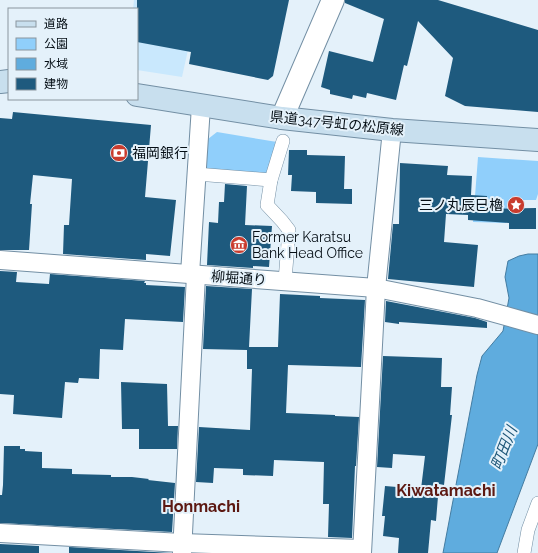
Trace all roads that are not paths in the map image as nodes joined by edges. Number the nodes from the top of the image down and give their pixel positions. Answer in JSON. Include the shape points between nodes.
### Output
{"nodes":[{"id":1,"x":333,"y":0,"type":"edge"},
{"id":2,"x":138,"y":95,"type":"edge"},
{"id":3,"x":201,"y":106,"type":"junction"},
{"id":4,"x":282,"y":118,"type":"junction"},
{"id":5,"x":392,"y":130,"type":"junction"},
{"id":6,"x":538,"y":140,"type":"edge"},
{"id":7,"x":283,"y":141,"type":"dead end"},
{"id":8,"x":196,"y":174,"type":"junction"},
{"id":9,"x":271,"y":180,"type":"junction"},
{"id":10,"x":0,"y":260,"type":"edge"},
{"id":11,"x":193,"y":274,"type":"junction"},
{"id":12,"x":285,"y":281,"type":"junction"},
{"id":13,"x":376,"y":288,"type":"junction"},
{"id":14,"x":538,"y":325,"type":"edge"},
{"id":15,"x":538,"y":503,"type":"edge"},
{"id":16,"x":0,"y":533,"type":"edge"},
{"id":17,"x":182,"y":548,"type":"edge"},
{"id":18,"x":362,"y":551,"type":"edge"},
{"id":19,"x":524,"y":553,"type":"edge"}],
"edges":[{"from":1,"to":4,"type":"street"},
{"from":2,"to":3,"type":"main road","name":"県道347号虹の松原線"},
{"from":3,"to":4,"type":"main road","name":"県道347号虹の松原線"},
{"from":3,"to":8,"type":"street"},
{"from":4,"to":5,"type":"main road","name":"県道347号虹の松原線"},
{"from":5,"to":6,"type":"main road","name":"県道347号虹の松原線"},
{"from":5,"to":13,"type":"street"},
{"from":7,"to":9,"type":"street"},
{"from":8,"to":9,"type":"street"},
{"from":8,"to":11,"type":"street"},
{"from":9,"to":12,"type":"street","via":[[267,205],[289,230]]},
{"from":10,"to":11,"type":"street","name":"柳堀通り"},
{"from":11,"to":12,"type":"street","name":"柳堀通り"},
{"from":11,"to":17,"type":"street"},
{"from":12,"to":13,"type":"street","name":"柳堀通り"},
{"from":13,"to":14,"type":"street","name":"柳堀通り","via":[[477,308]]},
{"from":13,"to":18,"type":"street"},
{"from":15,"to":19,"type":"street","via":[[528,530]]},
{"from":16,"to":17,"type":"street"},
{"from":17,"to":18,"type":"street"}]}
